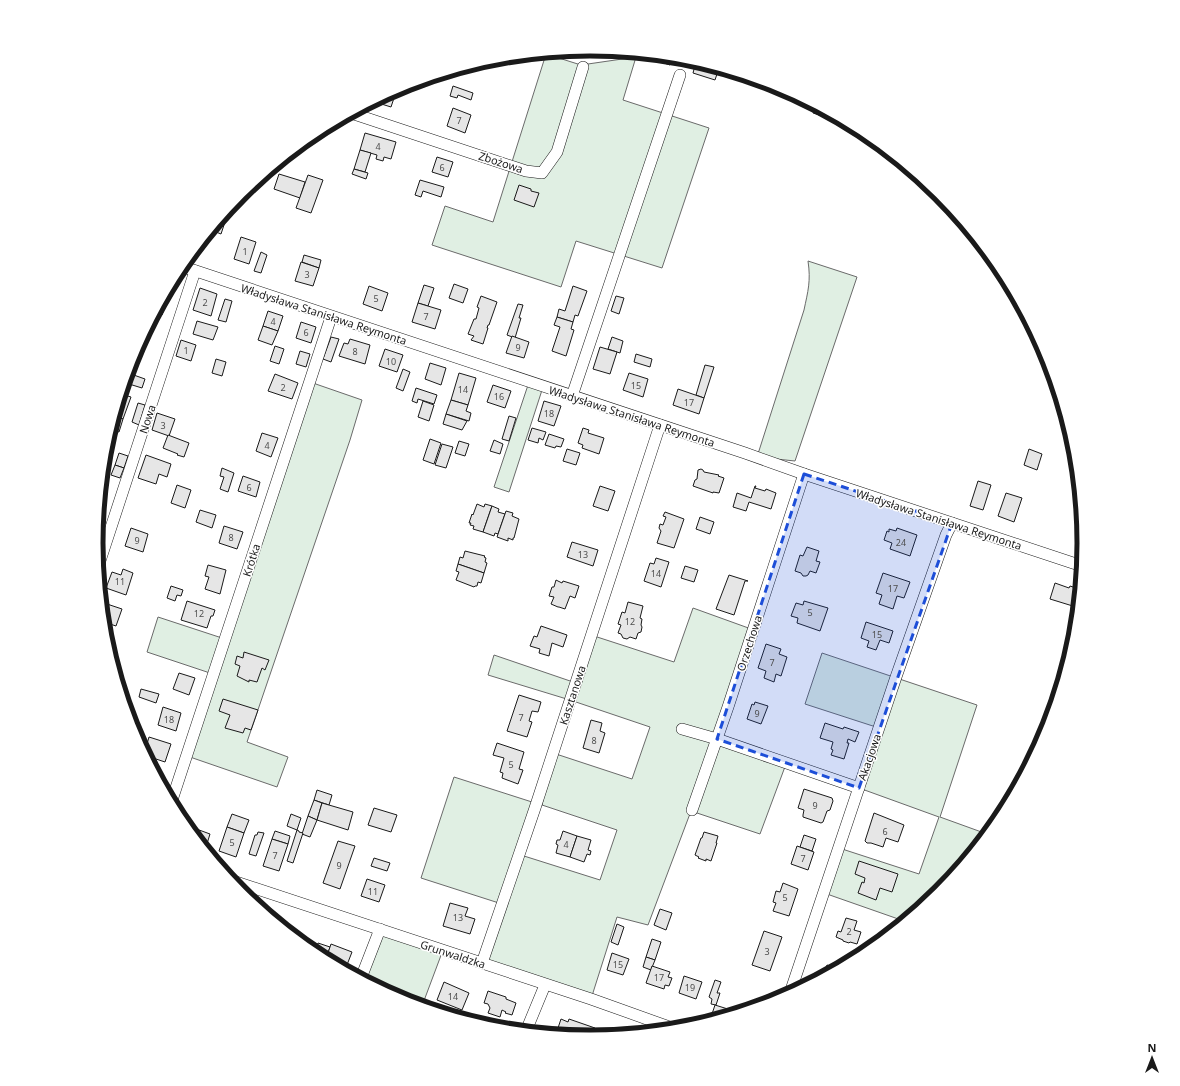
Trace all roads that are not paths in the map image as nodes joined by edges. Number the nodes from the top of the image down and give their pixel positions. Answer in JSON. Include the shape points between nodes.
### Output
{"nodes":[{"id":1,"x":583,"y":67,"type":"dead end"},
{"id":2,"x":680,"y":75,"type":"dead end"},
{"id":3,"x":358,"y":115,"type":"edge"},
{"id":4,"x":188,"y":268,"type":"edge"},
{"id":5,"x":195,"y":271,"type":"junction"},
{"id":6,"x":331,"y":317,"type":"junction"},
{"id":7,"x":572,"y":396,"type":"junction"},
{"id":8,"x":660,"y":425,"type":"junction"},
{"id":9,"x":804,"y":474,"type":"junction"},
{"id":10,"x":952,"y":523,"type":"junction"},
{"id":11,"x":103,"y":551,"type":"edge"},
{"id":12,"x":1076,"y":564,"type":"edge"},
{"id":13,"x":682,"y":729,"type":"dead end"},
{"id":14,"x":717,"y":739,"type":"junction"},
{"id":15,"x":859,"y":788,"type":"junction"},
{"id":16,"x":174,"y":795,"type":"edge"},
{"id":17,"x":692,"y":810,"type":"dead end"},
{"id":18,"x":244,"y":884,"type":"edge"},
{"id":19,"x":380,"y":929,"type":"junction"},
{"id":20,"x":482,"y":963,"type":"junction"},
{"id":21,"x":363,"y":974,"type":"edge"},
{"id":22,"x":545,"y":985,"type":"junction"},
{"id":23,"x":793,"y":985,"type":"edge"},
{"id":24,"x":662,"y":1025,"type":"edge"},
{"id":25,"x":528,"y":1026,"type":"edge"}],
"edges":[{"from":1,"to":3,"type":"street","name":"Zbożowa","via":[[557,152],[542,173],[526,171]]},
{"from":2,"to":7,"type":"street"},
{"from":4,"to":5,"type":"street","name":"Władysława Stanisława Reymonta"},
{"from":5,"to":6,"type":"street","name":"Władysława Stanisława Reymonta"},
{"from":5,"to":11,"type":"street","name":"Nowa"},
{"from":6,"to":7,"type":"street","name":"Władysława Stanisława Reymonta"},
{"from":6,"to":16,"type":"street","name":"Krótka"},
{"from":7,"to":8,"type":"street","name":"Władysława Stanisława Reymonta"},
{"from":8,"to":9,"type":"street","name":"Władysława Stanisława Reymonta"},
{"from":8,"to":20,"type":"street","name":"Kasztanowa"},
{"from":9,"to":10,"type":"street","name":"Władysława Stanisława Reymonta"},
{"from":9,"to":14,"type":"street","name":"Orzechowa"},
{"from":10,"to":12,"type":"street","name":"Władysława Stanisława Reymonta"},
{"from":10,"to":15,"type":"street","name":"Akacjowa","via":[[898,670]]},
{"from":13,"to":14,"type":"street"},
{"from":14,"to":15,"type":"street"},
{"from":14,"to":17,"type":"street","name":"Orzechowa"},
{"from":15,"to":23,"type":"street","name":"Akacjowa"},
{"from":18,"to":19,"type":"street","name":"Grunwaldzka"},
{"from":19,"to":20,"type":"street","name":"Grunwaldzka"},
{"from":19,"to":21,"type":"street"},
{"from":20,"to":22,"type":"street","name":"Grunwaldzka"},
{"from":22,"to":24,"type":"street","name":"Grunwaldzka"},
{"from":22,"to":25,"type":"street"}]}
